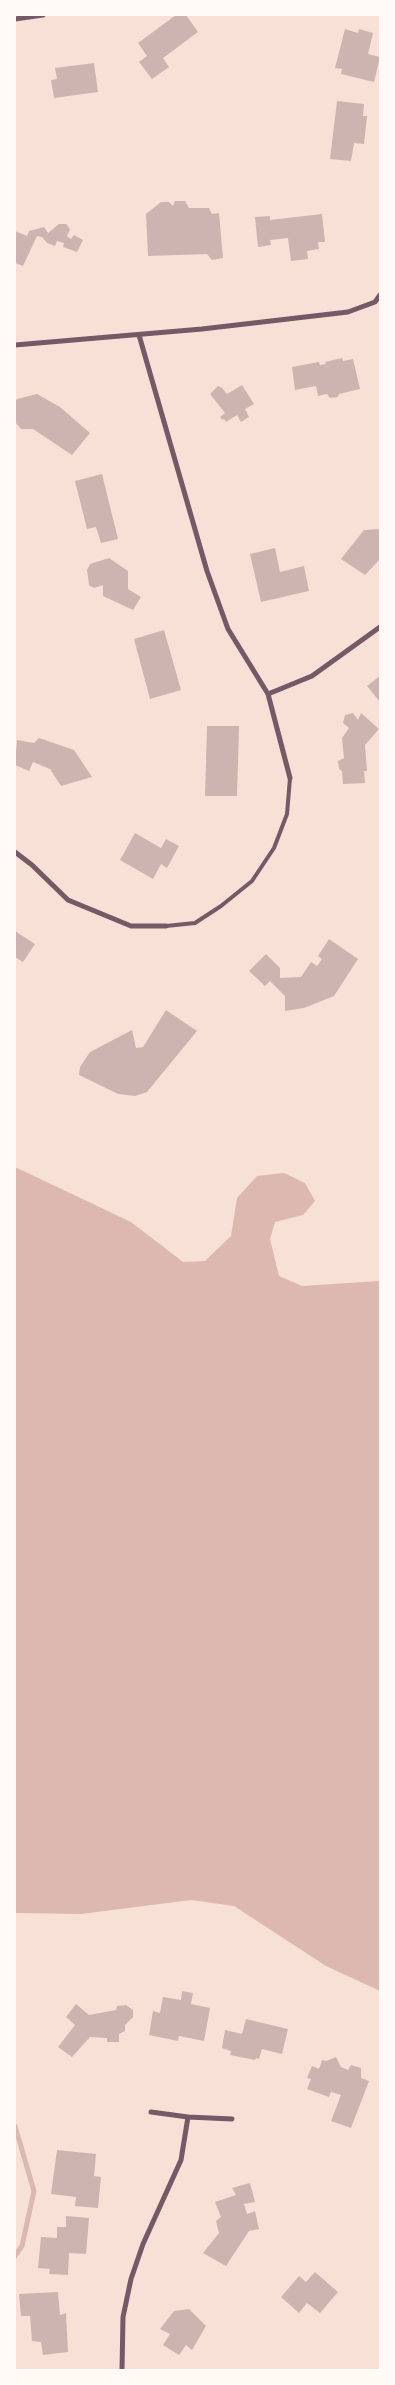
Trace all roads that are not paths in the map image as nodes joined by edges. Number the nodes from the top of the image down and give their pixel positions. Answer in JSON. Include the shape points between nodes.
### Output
{"nodes":[{"id":1,"x":43,"y":15,"type":"edge"},
{"id":2,"x":15,"y":19,"type":"edge"},
{"id":3,"x":380,"y":295,"type":"edge"},
{"id":4,"x":138,"y":335,"type":"junction"},
{"id":5,"x":15,"y":346,"type":"edge"},
{"id":6,"x":380,"y":627,"type":"edge"},
{"id":7,"x":268,"y":694,"type":"junction"},
{"id":8,"x":290,"y":778,"type":"joint"},
{"id":9,"x":15,"y":852,"type":"edge"},
{"id":10,"x":166,"y":926,"type":"joint"},
{"id":11,"x":151,"y":2112,"type":"dead end"},
{"id":12,"x":188,"y":2117,"type":"junction"},
{"id":13,"x":232,"y":2120,"type":"dead end"},
{"id":14,"x":122,"y":2370,"type":"edge"}],
"edges":[{"from":1,"to":2,"type":"street"},
{"from":3,"to":4,"type":"street","via":[[375,302],[348,312]]},
{"from":4,"to":5,"type":"street"},
{"from":4,"to":7,"type":"street","via":[[207,572],[228,629]]},
{"from":6,"to":7,"type":"street","via":[[312,676]]},
{"from":7,"to":8,"type":"street"},
{"from":8,"to":10,"type":"lane","via":[[287,814],[274,848],[252,881],[195,923]]},
{"from":9,"to":10,"type":"street","via":[[68,900],[131,926]]},
{"from":11,"to":12,"type":"street"},
{"from":12,"to":13,"type":"street"},
{"from":12,"to":14,"type":"street","via":[[182,2160],[143,2244],[131,2279],[123,2317]]}]}
